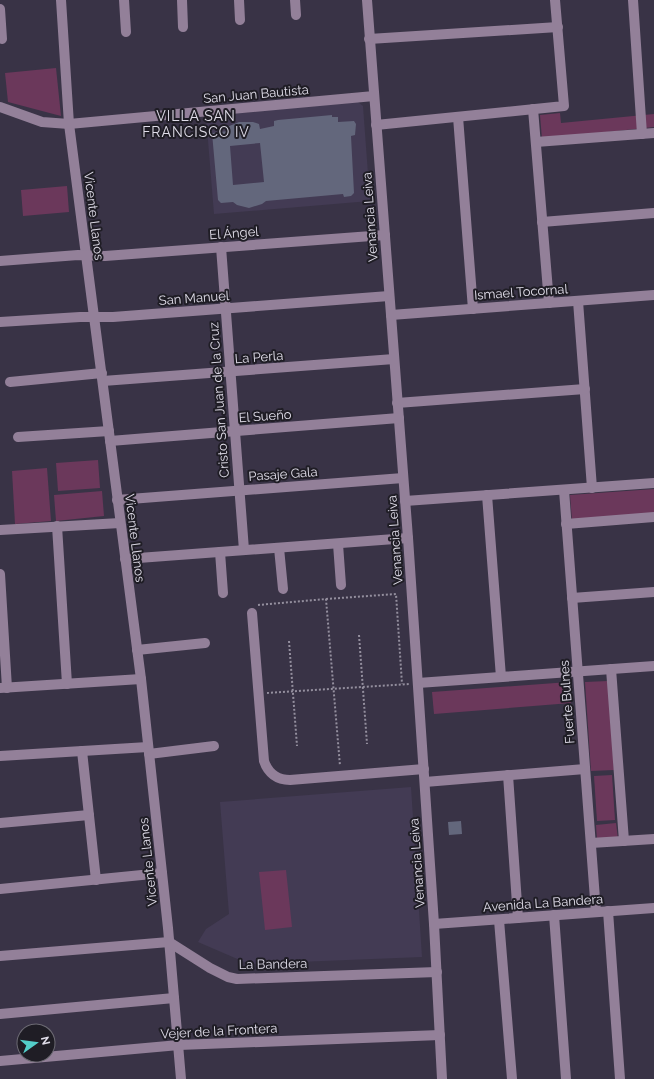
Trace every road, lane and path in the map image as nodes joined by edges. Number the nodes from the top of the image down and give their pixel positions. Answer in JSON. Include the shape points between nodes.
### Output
{"nodes":[{"id":1,"x":61,"y":0,"type":"edge"},
{"id":2,"x":124,"y":0,"type":"edge"},
{"id":3,"x":182,"y":0,"type":"edge"},
{"id":4,"x":239,"y":0,"type":"edge"},
{"id":5,"x":295,"y":0,"type":"edge"},
{"id":6,"x":367,"y":0,"type":"edge"},
{"id":7,"x":555,"y":0,"type":"edge"},
{"id":8,"x":633,"y":0,"type":"edge"},
{"id":9,"x":0,"y":9,"type":"edge"},
{"id":10,"x":296,"y":15,"type":"dead end"},
{"id":11,"x":240,"y":20,"type":"dead end"},
{"id":12,"x":183,"y":27,"type":"dead end"},
{"id":13,"x":558,"y":27,"type":"junction"},
{"id":14,"x":126,"y":32,"type":"dead end"},
{"id":15,"x":2,"y":39,"type":"dead end"},
{"id":16,"x":369,"y":39,"type":"junction"},
{"id":17,"x":374,"y":96,"type":"junction"},
{"id":18,"x":0,"y":107,"type":"edge"},
{"id":19,"x":534,"y":109,"type":"junction"},
{"id":20,"x":458,"y":117,"type":"junction"},
{"id":21,"x":69,"y":124,"type":"junction"},
{"id":22,"x":376,"y":125,"type":"junction"},
{"id":23,"x":654,"y":133,"type":"edge"},
{"id":24,"x":642,"y":134,"type":"junction"},
{"id":25,"x":536,"y":142,"type":"junction"},
{"id":26,"x":654,"y":213,"type":"edge"},
{"id":27,"x":542,"y":222,"type":"junction"},
{"id":28,"x":384,"y":235,"type":"junction"},
{"id":29,"x":221,"y":247,"type":"junction"},
{"id":30,"x":86,"y":256,"type":"junction"},
{"id":31,"x":0,"y":261,"type":"edge"},
{"id":32,"x":654,"y":295,"type":"edge"},
{"id":33,"x":389,"y":296,"type":"junction"},
{"id":34,"x":578,"y":301,"type":"junction"},
{"id":35,"x":549,"y":303,"type":"junction"},
{"id":36,"x":226,"y":308,"type":"junction"},
{"id":37,"x":473,"y":309,"type":"junction"},
{"id":38,"x":391,"y":315,"type":"junction"},
{"id":39,"x":95,"y":317,"type":"junction"},
{"id":40,"x":0,"y":322,"type":"edge"},
{"id":41,"x":394,"y":360,"type":"junction"},
{"id":42,"x":230,"y":372,"type":"junction"},
{"id":43,"x":102,"y":377,"type":"junction"},
{"id":44,"x":10,"y":382,"type":"dead end"},
{"id":45,"x":585,"y":389,"type":"junction"},
{"id":46,"x":397,"y":403,"type":"junction"},
{"id":47,"x":399,"y":418,"type":"junction"},
{"id":48,"x":235,"y":431,"type":"junction"},
{"id":49,"x":109,"y":436,"type":"junction"},
{"id":50,"x":18,"y":438,"type":"dead end"},
{"id":51,"x":403,"y":478,"type":"junction"},
{"id":52,"x":654,"y":483,"type":"edge"},
{"id":53,"x":592,"y":488,"type":"junction"},
{"id":54,"x":564,"y":490,"type":"junction"},
{"id":55,"x":240,"y":491,"type":"junction"},
{"id":56,"x":487,"y":495,"type":"junction"},
{"id":57,"x":117,"y":500,"type":"junction"},
{"id":58,"x":405,"y":501,"type":"junction"},
{"id":59,"x":654,"y":517,"type":"edge"},
{"id":60,"x":120,"y":523,"type":"junction"},
{"id":61,"x":566,"y":524,"type":"junction"},
{"id":62,"x":57,"y":526,"type":"junction"},
{"id":63,"x":0,"y":530,"type":"edge"},
{"id":64,"x":408,"y":538,"type":"junction"},
{"id":65,"x":338,"y":544,"type":"junction"},
{"id":66,"x":280,"y":548,"type":"junction"},
{"id":67,"x":244,"y":550,"type":"junction"},
{"id":68,"x":220,"y":552,"type":"junction"},
{"id":69,"x":125,"y":559,"type":"junction"},
{"id":70,"x":0,"y":574,"type":"edge"},
{"id":71,"x":341,"y":585,"type":"dead end"},
{"id":72,"x":283,"y":590,"type":"dead end"},
{"id":73,"x":654,"y":592,"type":"edge"},
{"id":74,"x":223,"y":593,"type":"dead end"},
{"id":75,"x":572,"y":598,"type":"junction"},
{"id":76,"x":326,"y":599,"type":"junction"},
{"id":77,"x":252,"y":613,"type":"joint"},
{"id":78,"x":359,"y":635,"type":"dead end"},
{"id":79,"x":289,"y":640,"type":"dead end"},
{"id":80,"x":205,"y":643,"type":"dead end"},
{"id":81,"x":137,"y":650,"type":"junction"},
{"id":82,"x":654,"y":666,"type":"edge"},
{"id":83,"x":611,"y":669,"type":"junction"},
{"id":84,"x":578,"y":671,"type":"junction"},
{"id":85,"x":500,"y":677,"type":"junction"},
{"id":86,"x":141,"y":679,"type":"junction"},
{"id":87,"x":418,"y":683,"type":"junction"},
{"id":88,"x":66,"y":684,"type":"junction"},
{"id":89,"x":402,"y":684,"type":"junction"},
{"id":90,"x":363,"y":687,"type":"junction"},
{"id":91,"x":3,"y":688,"type":"edge"},
{"id":92,"x":334,"y":689,"type":"junction"},
{"id":93,"x":293,"y":691,"type":"junction"},
{"id":94,"x":258,"y":694,"type":"junction"},
{"id":95,"x":367,"y":744,"type":"dead end"},
{"id":96,"x":214,"y":746,"type":"dead end"},
{"id":97,"x":297,"y":746,"type":"dead end"},
{"id":98,"x":149,"y":750,"type":"junction"},
{"id":99,"x":82,"y":751,"type":"junction"},
{"id":100,"x":0,"y":756,"type":"edge"},
{"id":101,"x":424,"y":769,"type":"junction"},
{"id":102,"x":585,"y":769,"type":"junction"},
{"id":103,"x":508,"y":775,"type":"junction"},
{"id":104,"x":341,"y":776,"type":"junction"},
{"id":105,"x":424,"y":782,"type":"junction"},
{"id":106,"x":89,"y":815,"type":"junction"},
{"id":107,"x":0,"y":823,"type":"edge"},
{"id":108,"x":654,"y":838,"type":"edge"},
{"id":109,"x":624,"y":841,"type":"junction"},
{"id":110,"x":591,"y":843,"type":"junction"},
{"id":111,"x":162,"y":873,"type":"junction"},
{"id":112,"x":96,"y":880,"type":"junction"},
{"id":113,"x":0,"y":889,"type":"edge"},
{"id":114,"x":654,"y":908,"type":"edge"},
{"id":115,"x":608,"y":911,"type":"junction"},
{"id":116,"x":596,"y":912,"type":"junction"},
{"id":117,"x":554,"y":916,"type":"junction"},
{"id":118,"x":518,"y":918,"type":"junction"},
{"id":119,"x":499,"y":920,"type":"junction"},
{"id":120,"x":434,"y":924,"type":"junction"},
{"id":121,"x":169,"y":942,"type":"junction"},
{"id":122,"x":0,"y":956,"type":"edge"},
{"id":123,"x":437,"y":972,"type":"junction"},
{"id":124,"x":174,"y":998,"type":"junction"},
{"id":125,"x":0,"y":1014,"type":"edge"},
{"id":126,"x":440,"y":1035,"type":"junction"},
{"id":127,"x":179,"y":1045,"type":"junction"},
{"id":128,"x":0,"y":1061,"type":"edge"},
{"id":129,"x":181,"y":1079,"type":"edge"},
{"id":130,"x":442,"y":1079,"type":"edge"},
{"id":131,"x":512,"y":1079,"type":"edge"},
{"id":132,"x":566,"y":1079,"type":"edge"},
{"id":133,"x":620,"y":1079,"type":"edge"}],
"edges":[{"from":1,"to":21,"type":"street","name":"Vicente Llanos"},
{"from":2,"to":14,"type":"street"},
{"from":3,"to":12,"type":"street"},
{"from":4,"to":11,"type":"street"},
{"from":5,"to":10,"type":"street"},
{"from":6,"to":16,"type":"street","name":"Venancia Leiva"},
{"from":7,"to":13,"type":"street"},
{"from":8,"to":24,"type":"street"},
{"from":9,"to":15,"type":"street"},
{"from":13,"to":16,"type":"street"},
{"from":13,"to":19,"type":"street","via":[[564,106]]},
{"from":16,"to":17,"type":"street","name":"Venancia Leiva"},
{"from":17,"to":21,"type":"street","name":"San Juan Bautista"},
{"from":17,"to":22,"type":"street","name":"Venancia Leiva"},
{"from":18,"to":21,"type":"street","name":"San Juan Bautista","via":[[42,122]]},
{"from":19,"to":20,"type":"street"},
{"from":19,"to":25,"type":"street"},
{"from":20,"to":22,"type":"street"},
{"from":20,"to":37,"type":"street"},
{"from":21,"to":30,"type":"street","name":"Vicente Llanos"},
{"from":22,"to":28,"type":"street","name":"Venancia Leiva"},
{"from":23,"to":24,"type":"street"},
{"from":24,"to":25,"type":"street"},
{"from":25,"to":27,"type":"street"},
{"from":26,"to":27,"type":"street"},
{"from":27,"to":35,"type":"street"},
{"from":28,"to":29,"type":"street","name":"El Ángel"},
{"from":28,"to":33,"type":"street","name":"Venancia Leiva"},
{"from":29,"to":30,"type":"street","name":"El Ángel"},
{"from":29,"to":36,"type":"street","name":"Cristo San Juan de la Cruz"},
{"from":30,"to":31,"type":"street","name":"El Ángel"},
{"from":30,"to":39,"type":"street","name":"Vicente Llanos"},
{"from":32,"to":34,"type":"street","name":"Ismael Tocornal"},
{"from":33,"to":36,"type":"street","name":"San Manuel"},
{"from":33,"to":38,"type":"street","name":"Venancia Leiva"},
{"from":34,"to":35,"type":"street","name":"Ismael Tocornal"},
{"from":34,"to":45,"type":"street"},
{"from":35,"to":37,"type":"street","name":"Ismael Tocornal"},
{"from":36,"to":39,"type":"street","name":"San Manuel"},
{"from":36,"to":42,"type":"street","name":"Cristo San Juan de la Cruz"},
{"from":37,"to":38,"type":"street","name":"Ismael Tocornal"},
{"from":38,"to":41,"type":"street","name":"Venancia Leiva"},
{"from":39,"to":40,"type":"street","name":"San Manuel"},
{"from":39,"to":43,"type":"street","name":"Vicente Llanos"},
{"from":41,"to":42,"type":"street","name":"La Perla"},
{"from":41,"to":46,"type":"street","name":"Venancia Leiva"},
{"from":42,"to":43,"type":"street","name":"La Perla"},
{"from":42,"to":48,"type":"street","name":"Cristo San Juan de la Cruz"},
{"from":43,"to":44,"type":"street","name":"La Perla"},
{"from":43,"to":49,"type":"street","name":"Vicente Llanos"},
{"from":45,"to":46,"type":"street"},
{"from":45,"to":53,"type":"street"},
{"from":46,"to":47,"type":"street","name":"Venancia Leiva"},
{"from":47,"to":48,"type":"street","name":"El Sueño"},
{"from":47,"to":51,"type":"street","name":"Venancia Leiva"},
{"from":48,"to":49,"type":"street","name":"El Sueño"},
{"from":48,"to":55,"type":"street","name":"Cristo San Juan de la Cruz"},
{"from":49,"to":50,"type":"street","name":"El Sueño"},
{"from":49,"to":57,"type":"street","name":"Vicente Llanos"},
{"from":51,"to":55,"type":"street","name":"Pasaje Gala"},
{"from":51,"to":58,"type":"street","name":"Venancia Leiva"},
{"from":52,"to":53,"type":"street"},
{"from":53,"to":54,"type":"street"},
{"from":54,"to":56,"type":"street"},
{"from":54,"to":61,"type":"street","name":"Fuerte Bulnes"},
{"from":55,"to":57,"type":"street","name":"Pasaje Gala"},
{"from":55,"to":67,"type":"street","name":"Cristo San Juan de la Cruz"},
{"from":56,"to":58,"type":"street"},
{"from":56,"to":85,"type":"street"},
{"from":57,"to":60,"type":"street","name":"Vicente Llanos"},
{"from":58,"to":64,"type":"street","name":"Venancia Leiva"},
{"from":59,"to":61,"type":"street"},
{"from":60,"to":62,"type":"street"},
{"from":60,"to":69,"type":"street","name":"Vicente Llanos"},
{"from":61,"to":75,"type":"street","name":"Fuerte Bulnes"},
{"from":62,"to":63,"type":"street"},
{"from":62,"to":88,"type":"street"},
{"from":64,"to":65,"type":"street"},
{"from":64,"to":87,"type":"street","name":"Venancia Leiva"},
{"from":65,"to":66,"type":"street"},
{"from":65,"to":71,"type":"street"},
{"from":66,"to":67,"type":"street"},
{"from":66,"to":72,"type":"street"},
{"from":67,"to":68,"type":"street"},
{"from":68,"to":69,"type":"street"},
{"from":68,"to":74,"type":"street"},
{"from":69,"to":81,"type":"street","name":"Vicente Llanos"},
{"from":70,"to":91,"type":"street"},
{"from":73,"to":75,"type":"street"},
{"from":75,"to":84,"type":"street","name":"Fuerte Bulnes"},
{"from":76,"to":77,"type":"path","via":[[255,605]]},
{"from":76,"to":89,"type":"path","via":[[396,594]]},
{"from":76,"to":92,"type":"path"},
{"from":77,"to":94,"type":"street"},
{"from":78,"to":90,"type":"path"},
{"from":79,"to":93,"type":"path"},
{"from":80,"to":81,"type":"street"},
{"from":81,"to":86,"type":"street","name":"Vicente Llanos"},
{"from":82,"to":83,"type":"street"},
{"from":83,"to":84,"type":"street"},
{"from":83,"to":109,"type":"street"},
{"from":84,"to":85,"type":"street"},
{"from":84,"to":102,"type":"street","name":"Fuerte Bulnes"},
{"from":85,"to":87,"type":"street"},
{"from":86,"to":88,"type":"street"},
{"from":86,"to":98,"type":"street","name":"Vicente Llanos"},
{"from":87,"to":89,"type":"path"},
{"from":87,"to":101,"type":"street","name":"Venancia Leiva"},
{"from":88,"to":91,"type":"street"},
{"from":89,"to":90,"type":"path"},
{"from":90,"to":92,"type":"path"},
{"from":90,"to":95,"type":"path"},
{"from":92,"to":93,"type":"path"},
{"from":92,"to":104,"type":"path"},
{"from":93,"to":94,"type":"path"},
{"from":93,"to":97,"type":"path"},
{"from":94,"to":104,"type":"street","via":[[264,761],[270,773],[284,780]]},
{"from":96,"to":98,"type":"street"},
{"from":98,"to":99,"type":"street"},
{"from":98,"to":111,"type":"street","name":"Vicente Llanos"},
{"from":99,"to":100,"type":"street"},
{"from":99,"to":106,"type":"street"},
{"from":101,"to":104,"type":"street"},
{"from":101,"to":105,"type":"street","name":"Venancia Leiva"},
{"from":102,"to":103,"type":"street"},
{"from":102,"to":110,"type":"street","name":"Fuerte Bulnes"},
{"from":103,"to":105,"type":"street"},
{"from":103,"to":118,"type":"street"},
{"from":105,"to":120,"type":"street","name":"Venancia Leiva"},
{"from":106,"to":107,"type":"street"},
{"from":106,"to":112,"type":"street"},
{"from":108,"to":109,"type":"street"},
{"from":109,"to":110,"type":"street"},
{"from":110,"to":116,"type":"street","name":"Fuerte Bulnes"},
{"from":111,"to":112,"type":"street"},
{"from":111,"to":121,"type":"street","name":"Vicente Llanos"},
{"from":112,"to":113,"type":"street"},
{"from":114,"to":115,"type":"street","name":"Avenida La Bandera"},
{"from":115,"to":116,"type":"street","name":"Avenida La Bandera"},
{"from":115,"to":133,"type":"street"},
{"from":116,"to":117,"type":"street","name":"Avenida La Bandera"},
{"from":117,"to":118,"type":"street","name":"Avenida La Bandera"},
{"from":117,"to":132,"type":"street"},
{"from":118,"to":119,"type":"street","name":"Avenida La Bandera"},
{"from":119,"to":120,"type":"street","name":"Avenida La Bandera"},
{"from":119,"to":131,"type":"street"},
{"from":120,"to":123,"type":"street","name":"Venancia Leiva"},
{"from":121,"to":122,"type":"street"},
{"from":121,"to":123,"type":"street","name":"La Bandera","via":[[210,968],[237,979]]},
{"from":121,"to":124,"type":"street","name":"Vicente Llanos"},
{"from":123,"to":126,"type":"street","name":"Venancia Leiva"},
{"from":124,"to":125,"type":"street"},
{"from":124,"to":127,"type":"street","name":"Vicente Llanos"},
{"from":126,"to":127,"type":"street","name":"Vejer de la Frontera"},
{"from":126,"to":130,"type":"street","name":"Venancia Leiva"},
{"from":127,"to":128,"type":"street","name":"Vejer de la Frontera"},
{"from":127,"to":129,"type":"street","name":"Vicente Llanos"}]}
